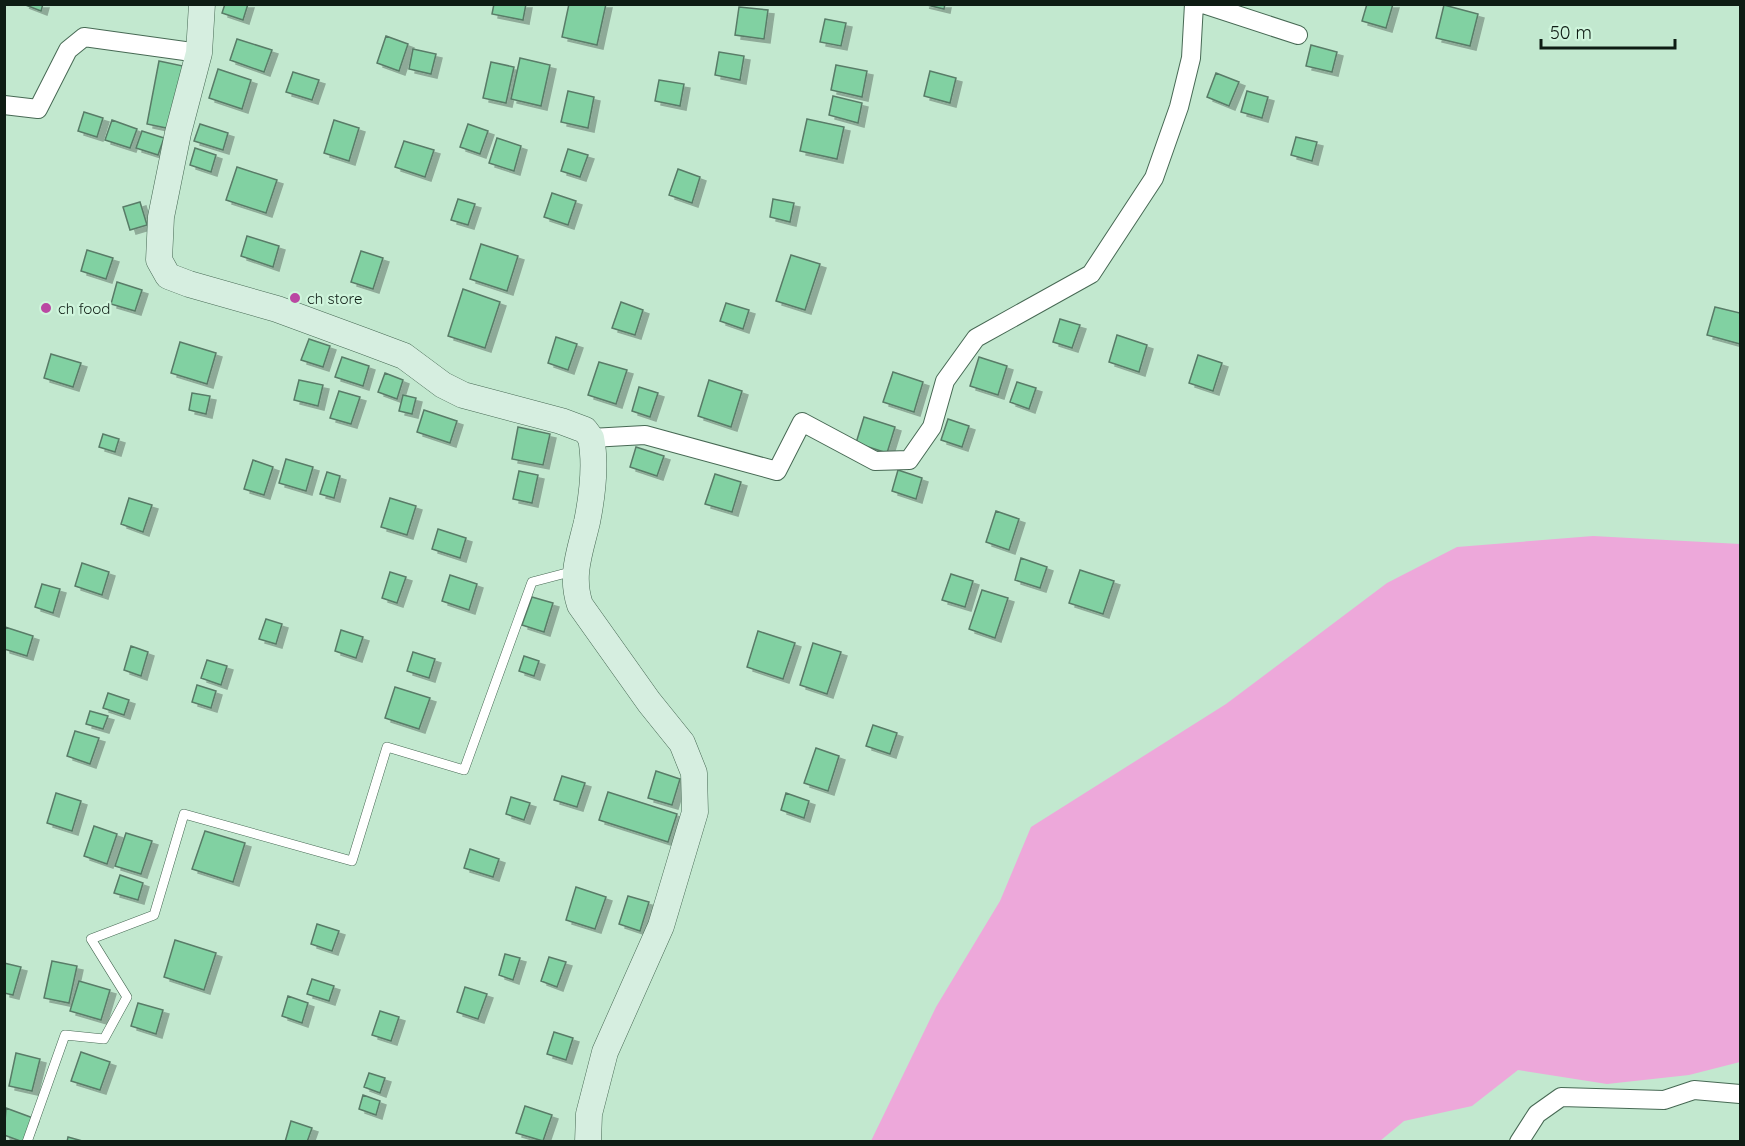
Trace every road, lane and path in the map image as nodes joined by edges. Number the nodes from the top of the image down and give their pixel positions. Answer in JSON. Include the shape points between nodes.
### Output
{"nodes":[{"id":1,"x":202,"y":4,"type":"edge"},
{"id":2,"x":1194,"y":4,"type":"edge"},
{"id":3,"x":1203,"y":4,"type":"edge"},
{"id":4,"x":1298,"y":35,"type":"dead end"},
{"id":5,"x":200,"y":53,"type":"junction"},
{"id":6,"x":4,"y":105,"type":"edge"},
{"id":7,"x":591,"y":438,"type":"junction"},
{"id":8,"x":574,"y":571,"type":"junction"},
{"id":9,"x":1740,"y":1094,"type":"edge"},
{"id":10,"x":27,"y":1142,"type":"edge"},
{"id":11,"x":588,"y":1142,"type":"edge"},
{"id":12,"x":1519,"y":1142,"type":"edge"}],
"edges":[{"from":1,"to":5,"type":"main road"},
{"from":2,"to":7,"type":"street","via":[[1191,58],[1154,178],[1091,274],[976,338],[945,381],[932,427],[909,460],[875,460],[802,422],[777,471],[645,435]]},
{"from":3,"to":4,"type":"street"},
{"from":5,"to":6,"type":"street","via":[[84,37],[68,50],[38,109]]},
{"from":5,"to":7,"type":"main road","via":[[161,217],[159,260],[168,276],[277,309],[394,352],[463,395],[561,421],[585,430]]},
{"from":7,"to":8,"type":"main road","via":[[587,521]]},
{"from":8,"to":10,"type":"lane","via":[[532,582],[464,770],[387,747],[352,861],[184,814],[154,915],[91,939],[127,997],[104,1039],[65,1035]]},
{"from":8,"to":11,"type":"main road","via":[[580,605],[682,743],[694,773],[695,802],[661,926],[605,1052],[589,1114]]},
{"from":9,"to":12,"type":"street","via":[[1694,1090],[1664,1100],[1562,1097],[1537,1114]]}]}
